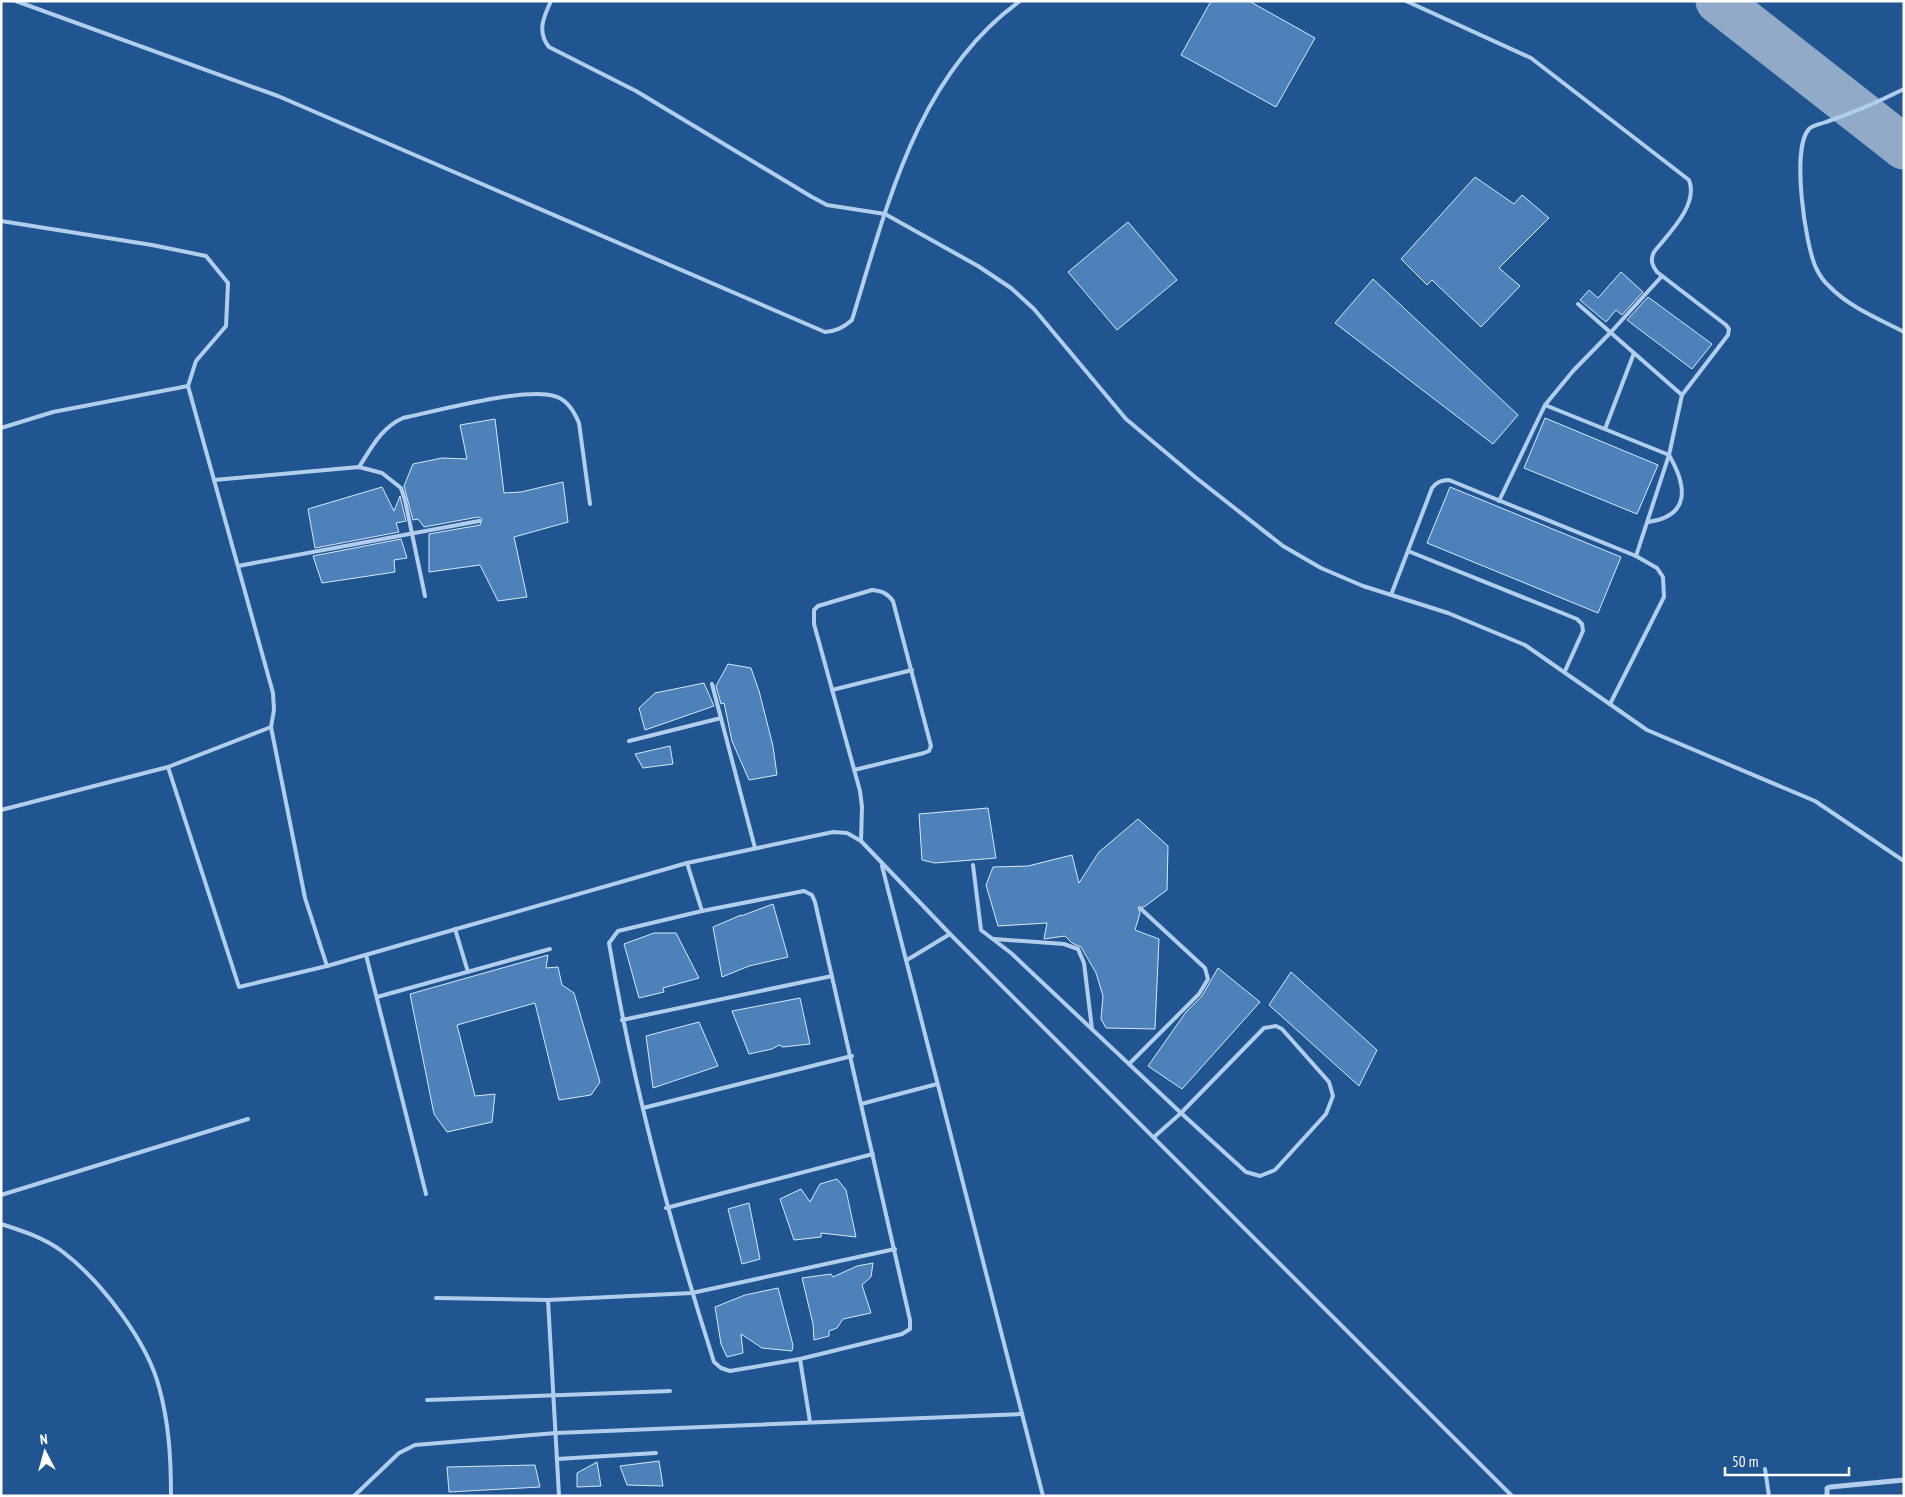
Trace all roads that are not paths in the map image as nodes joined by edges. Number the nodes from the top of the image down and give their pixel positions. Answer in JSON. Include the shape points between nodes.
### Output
{"nodes":[{"id":1,"x":16,"y":1,"type":"edge"},
{"id":2,"x":551,"y":1,"type":"edge"},
{"id":3,"x":1020,"y":1,"type":"edge"},
{"id":4,"x":1406,"y":1,"type":"edge"},
{"id":5,"x":1904,"y":89,"type":"edge"},
{"id":6,"x":885,"y":214,"type":"junction"},
{"id":7,"x":1,"y":221,"type":"edge"},
{"id":8,"x":1662,"y":276,"type":"junction"},
{"id":9,"x":1578,"y":304,"type":"dead end"},
{"id":10,"x":1611,"y":332,"type":"junction"},
{"id":11,"x":1904,"y":332,"type":"edge"},
{"id":12,"x":1634,"y":353,"type":"junction"},
{"id":13,"x":188,"y":386,"type":"junction"},
{"id":14,"x":1682,"y":395,"type":"junction"},
{"id":15,"x":1545,"y":405,"type":"junction"},
{"id":16,"x":1,"y":428,"type":"edge"},
{"id":17,"x":1605,"y":429,"type":"junction"},
{"id":18,"x":1669,"y":455,"type":"junction"},
{"id":19,"x":359,"y":467,"type":"junction"},
{"id":20,"x":214,"y":480,"type":"junction"},
{"id":21,"x":1499,"y":500,"type":"junction"},
{"id":22,"x":590,"y":504,"type":"dead end"},
{"id":23,"x":479,"y":521,"type":"dead end"},
{"id":24,"x":1648,"y":522,"type":"junction"},
{"id":25,"x":412,"y":532,"type":"junction"},
{"id":26,"x":1408,"y":551,"type":"junction"},
{"id":27,"x":1636,"y":556,"type":"junction"},
{"id":28,"x":238,"y":566,"type":"junction"},
{"id":29,"x":1390,"y":595,"type":"junction"},
{"id":30,"x":425,"y":596,"type":"dead end"},
{"id":31,"x":912,"y":670,"type":"junction"},
{"id":32,"x":1565,"y":671,"type":"junction"},
{"id":33,"x":712,"y":684,"type":"dead end"},
{"id":34,"x":832,"y":690,"type":"junction"},
{"id":35,"x":1610,"y":704,"type":"junction"},
{"id":36,"x":721,"y":718,"type":"junction"},
{"id":37,"x":270,"y":727,"type":"junction"},
{"id":38,"x":629,"y":741,"type":"dead end"},
{"id":39,"x":168,"y":767,"type":"junction"},
{"id":40,"x":854,"y":770,"type":"junction"},
{"id":41,"x":1,"y":810,"type":"edge"},
{"id":42,"x":860,"y":841,"type":"junction"},
{"id":43,"x":755,"y":848,"type":"junction"},
{"id":44,"x":1904,"y":861,"type":"edge"},
{"id":45,"x":687,"y":863,"type":"junction"},
{"id":46,"x":882,"y":863,"type":"junction"},
{"id":47,"x":973,"y":865,"type":"dead end"},
{"id":48,"x":1141,"y":909,"type":"dead end"},
{"id":49,"x":702,"y":911,"type":"junction"},
{"id":50,"x":455,"y":929,"type":"junction"},
{"id":51,"x":950,"y":934,"type":"junction"},
{"id":52,"x":992,"y":939,"type":"junction"},
{"id":53,"x":550,"y":950,"type":"dead end"},
{"id":54,"x":366,"y":955,"type":"junction"},
{"id":55,"x":907,"y":960,"type":"junction"},
{"id":56,"x":327,"y":966,"type":"junction"},
{"id":57,"x":468,"y":972,"type":"junction"},
{"id":58,"x":832,"y":976,"type":"junction"},
{"id":59,"x":377,"y":997,"type":"junction"},
{"id":60,"x":622,"y":1020,"type":"junction"},
{"id":61,"x":1092,"y":1030,"type":"junction"},
{"id":62,"x":852,"y":1056,"type":"junction"},
{"id":63,"x":1129,"y":1064,"type":"junction"},
{"id":64,"x":937,"y":1084,"type":"junction"},
{"id":65,"x":862,"y":1104,"type":"junction"},
{"id":66,"x":643,"y":1108,"type":"junction"},
{"id":67,"x":1181,"y":1113,"type":"junction"},
{"id":68,"x":248,"y":1119,"type":"dead end"},
{"id":69,"x":1154,"y":1138,"type":"junction"},
{"id":70,"x":873,"y":1154,"type":"junction"},
{"id":71,"x":426,"y":1194,"type":"dead end"},
{"id":72,"x":1,"y":1195,"type":"edge"},
{"id":73,"x":666,"y":1208,"type":"junction"},
{"id":74,"x":1,"y":1224,"type":"edge"},
{"id":75,"x":895,"y":1249,"type":"junction"},
{"id":76,"x":692,"y":1292,"type":"junction"},
{"id":77,"x":436,"y":1298,"type":"dead end"},
{"id":78,"x":548,"y":1300,"type":"junction"},
{"id":79,"x":800,"y":1358,"type":"junction"},
{"id":80,"x":670,"y":1391,"type":"dead end"},
{"id":81,"x":554,"y":1395,"type":"junction"},
{"id":82,"x":427,"y":1400,"type":"dead end"},
{"id":83,"x":1022,"y":1414,"type":"junction"},
{"id":84,"x":810,"y":1422,"type":"junction"},
{"id":85,"x":556,"y":1433,"type":"junction"},
{"id":86,"x":656,"y":1453,"type":"dead end"},
{"id":87,"x":557,"y":1459,"type":"junction"},
{"id":88,"x":1765,"y":1469,"type":"dead end"},
{"id":89,"x":1904,"y":1480,"type":"edge"},
{"id":90,"x":172,"y":1496,"type":"edge"},
{"id":91,"x":354,"y":1496,"type":"edge"},
{"id":92,"x":559,"y":1496,"type":"edge"},
{"id":93,"x":1042,"y":1496,"type":"edge"},
{"id":94,"x":1512,"y":1496,"type":"edge"},
{"id":95,"x":1769,"y":1496,"type":"edge"},
{"id":96,"x":1826,"y":1496,"type":"edge"}],
"edges":[{"from":1,"to":6,"type":"lane","via":[[278,96],[825,332],[845,327],[852,320]]},
{"from":2,"to":6,"type":"lane","via":[[541,26],[542,38],[549,47],[636,91],[812,197],[834,206]]},
{"from":3,"to":6,"type":"lane","via":[[985,29],[937,95],[908,151]]},
{"from":4,"to":8,"type":"lane","via":[[1531,58],[1688,180],[1691,186],[1689,202],[1651,258],[1652,266]]},
{"from":5,"to":11,"type":"lane","via":[[1858,112],[1810,128],[1803,144],[1801,184],[1806,236],[1816,268],[1828,286],[1846,300]]},
{"from":6,"to":29,"type":"lane","via":[[1011,288],[1034,309],[1126,419],[1283,546],[1321,568]]},
{"from":7,"to":13,"type":"lane","via":[[152,244],[206,256],[228,283],[226,326],[196,361]]},
{"from":8,"to":10,"type":"lane"},
{"from":8,"to":14,"type":"lane","via":[[1729,329],[1725,341]]},
{"from":9,"to":10,"type":"lane"},
{"from":10,"to":12,"type":"lane"},
{"from":10,"to":15,"type":"lane"},
{"from":12,"to":14,"type":"lane"},
{"from":12,"to":17,"type":"lane"},
{"from":13,"to":16,"type":"lane","via":[[53,412]]},
{"from":13,"to":20,"type":"lane"},
{"from":14,"to":18,"type":"lane"},
{"from":15,"to":17,"type":"lane"},
{"from":15,"to":21,"type":"lane"},
{"from":17,"to":18,"type":"lane"},
{"from":18,"to":24,"type":"lane"},
{"from":18,"to":24,"type":"lane","via":[[1681,480],[1682,499],[1668,517]]},
{"from":19,"to":20,"type":"lane"},
{"from":19,"to":22,"type":"lane","via":[[381,432],[403,418],[540,393],[556,396],[565,402],[579,423]]},
{"from":19,"to":25,"type":"lane","via":[[382,473],[401,488]]},
{"from":20,"to":28,"type":"lane"},
{"from":21,"to":26,"type":"lane","via":[[1449,480],[1437,483],[1432,488]]},
{"from":21,"to":27,"type":"lane"},
{"from":23,"to":25,"type":"lane"},
{"from":24,"to":27,"type":"lane"},
{"from":25,"to":28,"type":"lane"},
{"from":25,"to":30,"type":"lane"},
{"from":26,"to":29,"type":"lane"},
{"from":26,"to":32,"type":"lane","via":[[1577,619],[1583,631]]},
{"from":27,"to":35,"type":"lane","via":[[1660,572],[1665,586],[1664,597]]},
{"from":28,"to":37,"type":"lane","via":[[273,694]]},
{"from":29,"to":32,"type":"lane","via":[[1488,628],[1525,645]]},
{"from":31,"to":34,"type":"lane"},
{"from":31,"to":34,"type":"lane","via":[[893,600],[888,594],[872,590],[814,610],[814,624]]},
{"from":31,"to":40,"type":"lane","via":[[931,739],[929,751]]},
{"from":32,"to":35,"type":"lane"},
{"from":33,"to":36,"type":"lane"},
{"from":34,"to":40,"type":"lane"},
{"from":35,"to":44,"type":"lane","via":[[1647,730],[1815,801]]},
{"from":36,"to":38,"type":"lane"},
{"from":36,"to":43,"type":"lane"},
{"from":37,"to":39,"type":"lane"},
{"from":37,"to":56,"type":"lane","via":[[305,898]]},
{"from":39,"to":41,"type":"lane"},
{"from":39,"to":56,"type":"lane","via":[[239,987]]},
{"from":40,"to":42,"type":"lane","via":[[862,807]]},
{"from":42,"to":43,"type":"lane","via":[[847,834],[833,832]]},
{"from":42,"to":46,"type":"lane"},
{"from":43,"to":45,"type":"lane"},
{"from":45,"to":49,"type":"lane"},
{"from":45,"to":50,"type":"lane"},
{"from":46,"to":51,"type":"lane"},
{"from":46,"to":55,"type":"lane"},
{"from":47,"to":52,"type":"lane","via":[[979,924]]},
{"from":48,"to":63,"type":"lane","via":[[1205,968],[1208,979],[1199,994]]},
{"from":49,"to":58,"type":"lane","via":[[804,891],[812,895]]},
{"from":49,"to":60,"type":"lane","via":[[618,930],[612,936],[609,943]]},
{"from":50,"to":54,"type":"lane"},
{"from":50,"to":57,"type":"lane"},
{"from":51,"to":55,"type":"lane"},
{"from":51,"to":69,"type":"lane"},
{"from":52,"to":61,"type":"lane"},
{"from":52,"to":61,"type":"lane","via":[[1064,944],[1078,949],[1084,963]]},
{"from":53,"to":57,"type":"lane"},
{"from":54,"to":56,"type":"lane"},
{"from":54,"to":59,"type":"lane"},
{"from":55,"to":64,"type":"lane"},
{"from":57,"to":59,"type":"lane"},
{"from":58,"to":60,"type":"lane"},
{"from":58,"to":62,"type":"lane"},
{"from":59,"to":71,"type":"lane"},
{"from":60,"to":66,"type":"lane"},
{"from":61,"to":63,"type":"lane"},
{"from":62,"to":65,"type":"lane"},
{"from":62,"to":66,"type":"lane"},
{"from":63,"to":67,"type":"lane"},
{"from":64,"to":65,"type":"lane"},
{"from":64,"to":83,"type":"lane"},
{"from":65,"to":70,"type":"lane"},
{"from":66,"to":73,"type":"lane"},
{"from":67,"to":67,"type":"lane","via":[[1270,1025],[1282,1029],[1329,1082],[1333,1096],[1326,1114],[1275,1170],[1260,1176],[1246,1172]]},
{"from":67,"to":69,"type":"lane"},
{"from":68,"to":72,"type":"lane"},
{"from":69,"to":94,"type":"lane"},
{"from":70,"to":73,"type":"lane"},
{"from":70,"to":75,"type":"lane"},
{"from":73,"to":76,"type":"lane"},
{"from":74,"to":90,"type":"lane","via":[[32,1234],[63,1252],[106,1294],[144,1347],[159,1385],[170,1439]]},
{"from":75,"to":76,"type":"lane"},
{"from":75,"to":79,"type":"lane","via":[[910,1329],[902,1334]]},
{"from":76,"to":78,"type":"lane"},
{"from":76,"to":79,"type":"lane","via":[[714,1362],[720,1368],[730,1371]]},
{"from":77,"to":78,"type":"lane"},
{"from":78,"to":81,"type":"lane"},
{"from":79,"to":84,"type":"lane"},
{"from":80,"to":81,"type":"lane"},
{"from":81,"to":82,"type":"lane"},
{"from":81,"to":85,"type":"lane"},
{"from":83,"to":84,"type":"lane"},
{"from":83,"to":93,"type":"lane"},
{"from":84,"to":85,"type":"lane"},
{"from":85,"to":87,"type":"lane"},
{"from":85,"to":91,"type":"lane","via":[[415,1445],[399,1453]]},
{"from":86,"to":87,"type":"lane"},
{"from":87,"to":92,"type":"lane"},
{"from":88,"to":95,"type":"lane"},
{"from":89,"to":96,"type":"street","via":[[1830,1486]]}]}
